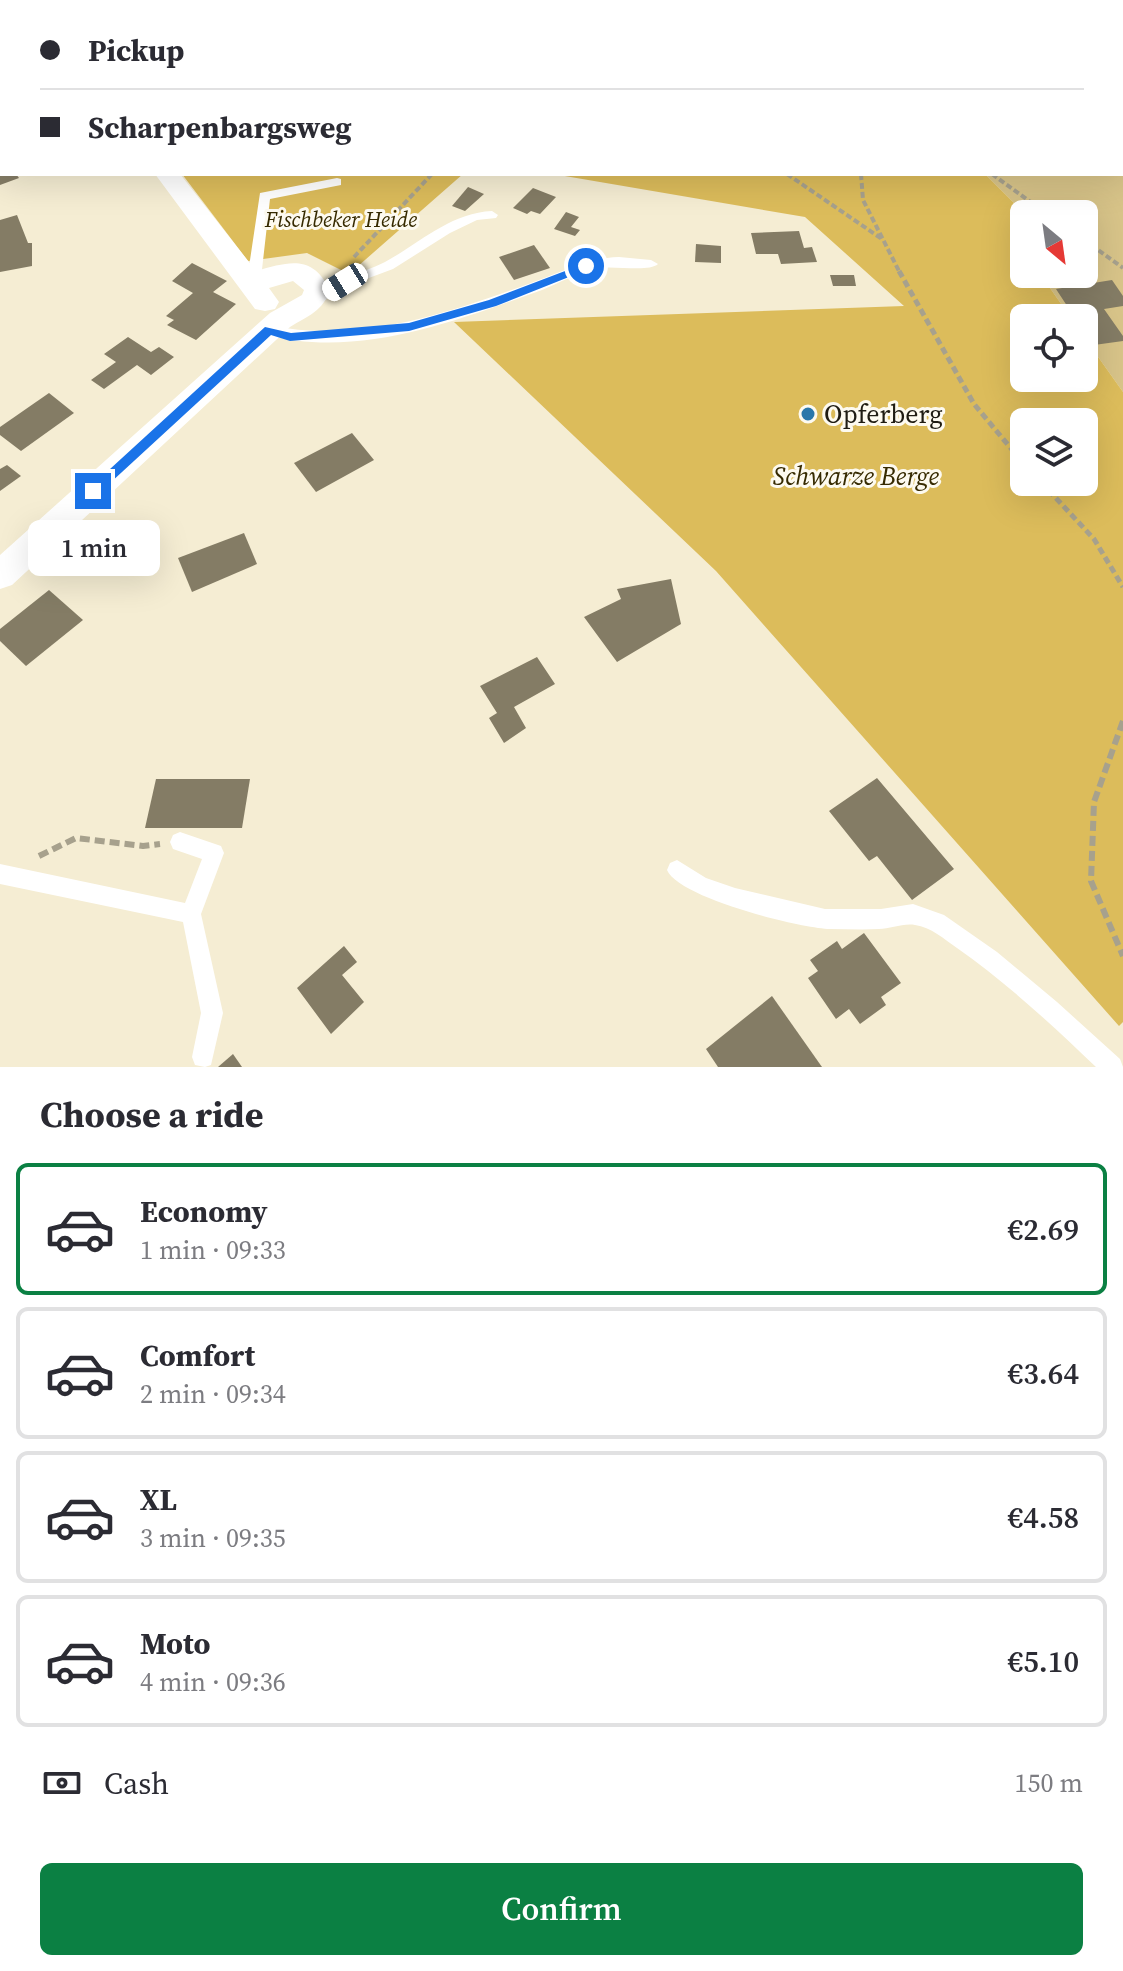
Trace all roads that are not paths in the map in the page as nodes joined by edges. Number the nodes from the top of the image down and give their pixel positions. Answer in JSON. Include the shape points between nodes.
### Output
{"nodes":[{"id":1,"x":169,"y":176,"type":"edge"},
{"id":2,"x":337,"y":182,"type":"dead end"},
{"id":3,"x":492,"y":215,"type":"dead end"},
{"id":4,"x":651,"y":264,"type":"dead end"},
{"id":5,"x":253,"y":287,"type":"junction"},
{"id":6,"x":313,"y":301,"type":"junction"},
{"id":7,"x":275,"y":325,"type":"junction"},
{"id":8,"x":0,"y":575,"type":"edge"},
{"id":9,"x":180,"y":842,"type":"dead end"},
{"id":10,"x":677,"y":870,"type":"dead end"},
{"id":11,"x":0,"y":874,"type":"edge"},
{"id":12,"x":191,"y":914,"type":"junction"},
{"id":13,"x":203,"y":1057,"type":"dead end"},
{"id":14,"x":1112,"y":1067,"type":"edge"}],
"edges":[{"from":1,"to":5,"type":"street"},
{"from":2,"to":5,"type":"lane","via":[[264,196]]},
{"from":3,"to":6,"type":"lane","via":[[475,216],[445,230],[388,266]]},
{"from":4,"to":7,"type":"lane","via":[[586,266],[493,303],[409,327],[290,337]]},
{"from":5,"to":6,"type":"street","via":[[280,272],[296,271],[312,280],[317,290]]},
{"from":5,"to":7,"type":"street"},
{"from":6,"to":7,"type":"street"},
{"from":7,"to":8,"type":"street"},
{"from":9,"to":12,"type":"lane","via":[[214,853]]},
{"from":10,"to":14,"type":"lane","via":[[700,886],[735,898],[825,919],[913,914],[937,922],[1026,989]]},
{"from":11,"to":12,"type":"lane"},
{"from":12,"to":13,"type":"lane","via":[[212,1013]]}]}
